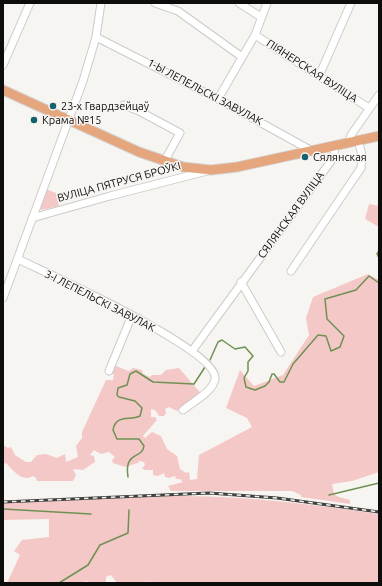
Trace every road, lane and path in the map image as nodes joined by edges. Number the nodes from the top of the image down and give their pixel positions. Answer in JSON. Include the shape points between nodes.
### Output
{"nodes":[{"id":1,"x":30,"y":3,"type":"edge"},
{"id":2,"x":101,"y":3,"type":"edge"},
{"id":3,"x":155,"y":3,"type":"edge"},
{"id":4,"x":239,"y":3,"type":"edge"},
{"id":5,"x":267,"y":3,"type":"edge"},
{"id":6,"x":351,"y":3,"type":"edge"},
{"id":7,"x":261,"y":17,"type":"junction"},
{"id":8,"x":255,"y":35,"type":"junction"},
{"id":9,"x":96,"y":37,"type":"junction"},
{"id":10,"x":242,"y":57,"type":"junction"},
{"id":11,"x":3,"y":64,"type":"edge"},
{"id":12,"x":319,"y":76,"type":"junction"},
{"id":13,"x":3,"y":90,"type":"edge"},
{"id":14,"x":379,"y":95,"type":"edge"},
{"id":15,"x":218,"y":98,"type":"junction"},
{"id":16,"x":124,"y":104,"type":"dead end"},
{"id":17,"x":369,"y":108,"type":"junction"},
{"id":18,"x":68,"y":120,"type":"junction"},
{"id":19,"x":379,"y":136,"type":"edge"},
{"id":20,"x":354,"y":141,"type":"junction"},
{"id":21,"x":335,"y":145,"type":"junction"},
{"id":22,"x":312,"y":151,"type":"junction"},
{"id":23,"x":164,"y":162,"type":"junction"},
{"id":24,"x":211,"y":170,"type":"junction"},
{"id":25,"x":32,"y":218,"type":"junction"},
{"id":26,"x":18,"y":259,"type":"junction"},
{"id":27,"x":291,"y":271,"type":"dead end"},
{"id":28,"x":241,"y":282,"type":"junction"},
{"id":29,"x":3,"y":298,"type":"edge"},
{"id":30,"x":132,"y":315,"type":"junction"},
{"id":31,"x":192,"y":351,"type":"junction"},
{"id":32,"x":281,"y":352,"type":"dead end"},
{"id":33,"x":109,"y":370,"type":"dead end"},
{"id":34,"x":183,"y":410,"type":"dead end"}],
"edges":[{"from":1,"to":11,"type":"street"},
{"from":2,"to":9,"type":"street"},
{"from":3,"to":10,"type":"street","via":[[178,11]]},
{"from":4,"to":7,"type":"street"},
{"from":5,"to":7,"type":"street"},
{"from":6,"to":12,"type":"street"},
{"from":7,"to":8,"type":"street"},
{"from":8,"to":10,"type":"street"},
{"from":8,"to":12,"type":"street","name":"ПІЯНЕРСКАЯ ВУЛІЦА"},
{"from":9,"to":15,"type":"street","name":"1-Ы ЛЕПЕЛЬСКІ ЗАВУЛАК"},
{"from":9,"to":18,"type":"street"},
{"from":10,"to":15,"type":"street"},
{"from":12,"to":17,"type":"street","name":"ПІЯНЕРСКАЯ ВУЛІЦА"},
{"from":13,"to":18,"type":"main road","name":"ВУЛІЦА ПЯТРУСЯ БРОЎКІ"},
{"from":14,"to":17,"type":"street"},
{"from":15,"to":22,"type":"street","name":"1-Ы ЛЕПЕЛЬСКІ ЗАВУЛАК"},
{"from":16,"to":23,"type":"street","via":[[180,133]]},
{"from":17,"to":20,"type":"street","via":[[351,135]]},
{"from":18,"to":23,"type":"main road","name":"ВУЛІЦА ПЯТРУСЯ БРОЎКІ"},
{"from":18,"to":25,"type":"street"},
{"from":19,"to":20,"type":"main road","name":"ВУЛІЦА ПЯТРУСЯ БРОЎКІ"},
{"from":20,"to":21,"type":"main road","name":"ВУЛІЦА ПЯТРУСЯ БРОЎКІ"},
{"from":20,"to":27,"type":"street","via":[[362,155],[361,168]]},
{"from":21,"to":22,"type":"main road","name":"ВУЛІЦА ПЯТРУСЯ БРОЎКІ"},
{"from":21,"to":28,"type":"street","name":"СЯЛЯНСКАЯ ВУЛІЦА","via":[[334,156]]},
{"from":22,"to":24,"type":"main road","name":"ВУЛІЦА ПЯТРУСЯ БРОЎКІ"},
{"from":23,"to":24,"type":"main road","name":"ВУЛІЦА ПЯТРУСЯ БРОЎКІ"},
{"from":24,"to":25,"type":"street","name":"ВУЛІЦА ПЯТРУСЯ БРОЎКІ"},
{"from":25,"to":26,"type":"street"},
{"from":26,"to":29,"type":"street"},
{"from":26,"to":30,"type":"street","name":"3-І ЛЕПЕЛЬСКІ ЗАВУЛАК"},
{"from":28,"to":31,"type":"street","name":"СЯЛЯНСКАЯ ВУЛІЦА"},
{"from":28,"to":32,"type":"street"},
{"from":30,"to":31,"type":"street","name":"3-І ЛЕПЕЛЬСКІ ЗАВУЛАК"},
{"from":30,"to":33,"type":"street"},
{"from":31,"to":34,"type":"street","name":"3-І ЛЕПЕЛЬСКІ ЗАВУЛАК","via":[[211,366],[215,379],[210,388]]}]}
